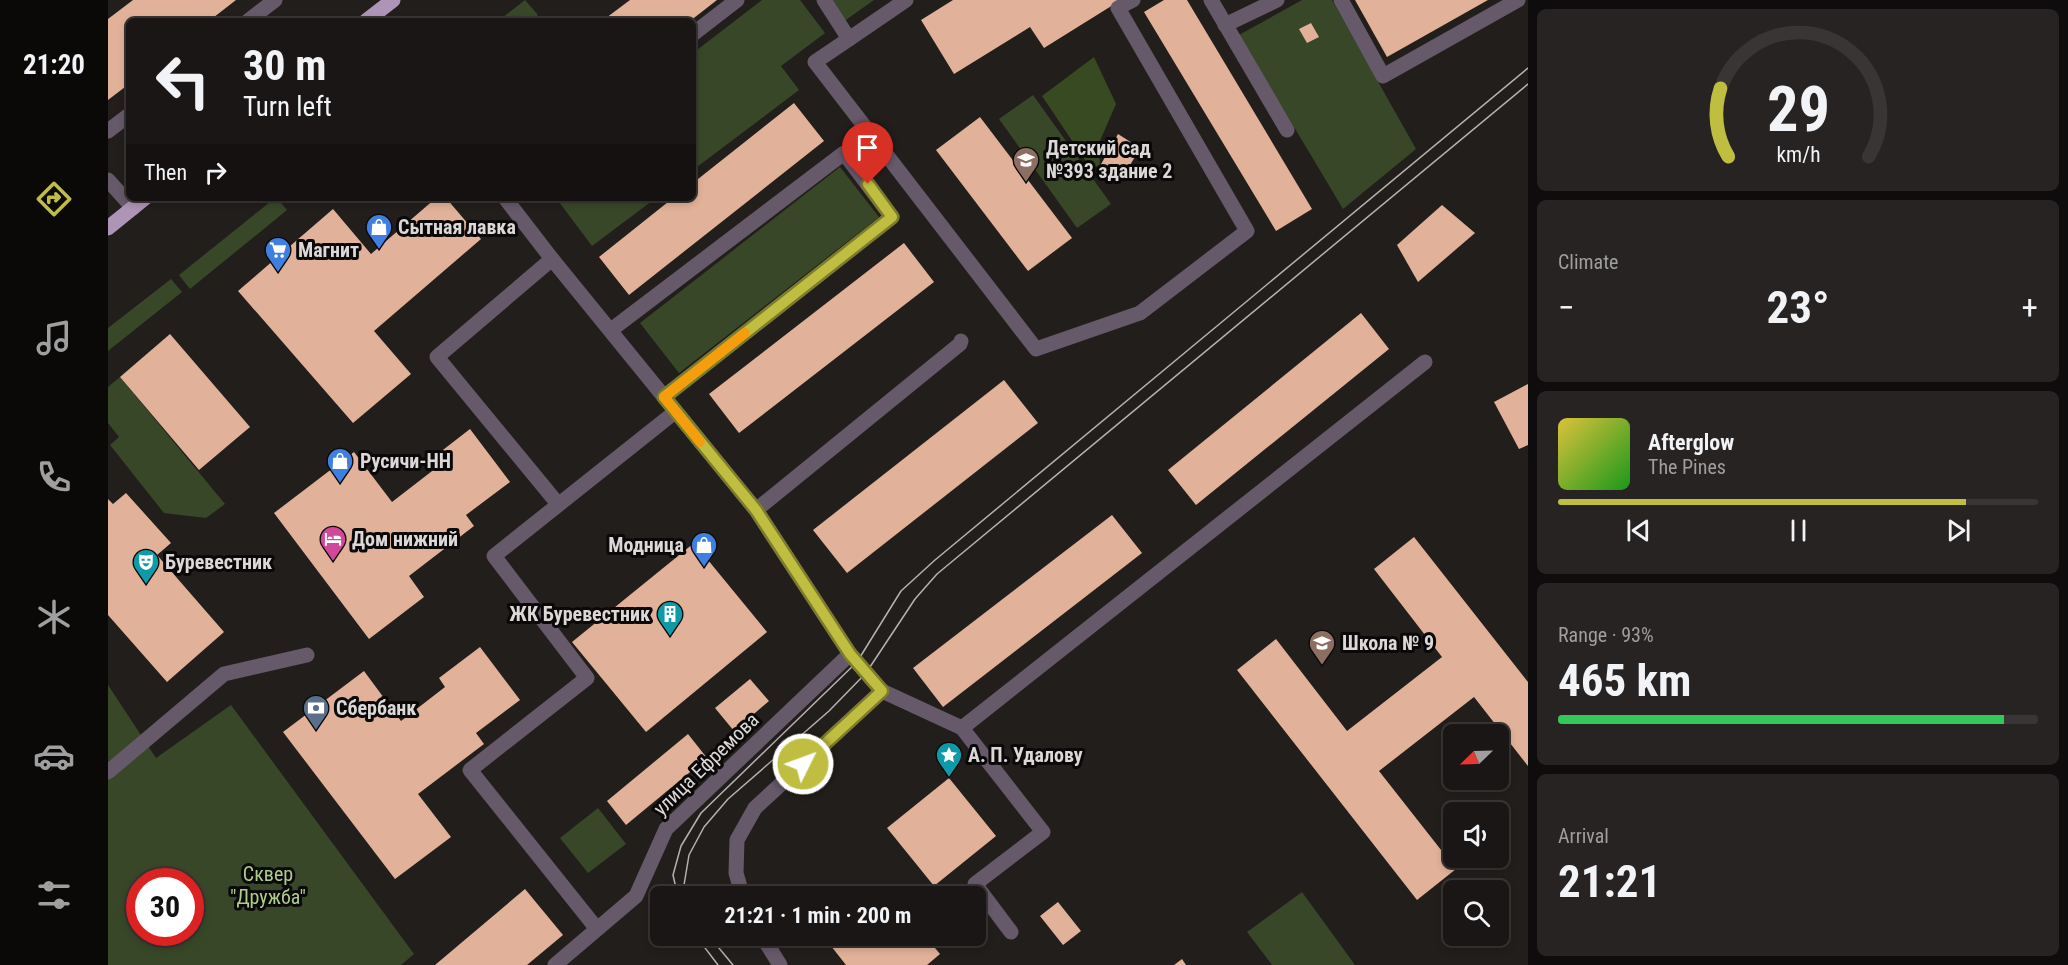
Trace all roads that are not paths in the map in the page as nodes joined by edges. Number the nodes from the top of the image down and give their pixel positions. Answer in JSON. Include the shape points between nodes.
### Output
{"nodes":[{"id":1,"x":275,"y":0,"type":"edge"},
{"id":2,"x":393,"y":0,"type":"edge"},
{"id":3,"x":737,"y":0,"type":"edge"},
{"id":4,"x":824,"y":0,"type":"edge"},
{"id":5,"x":906,"y":0,"type":"edge"},
{"id":6,"x":1133,"y":0,"type":"edge"},
{"id":7,"x":1210,"y":0,"type":"edge"},
{"id":8,"x":1277,"y":0,"type":"edge"},
{"id":9,"x":1341,"y":0,"type":"edge"},
{"id":10,"x":1518,"y":0,"type":"edge"},
{"id":11,"x":252,"y":18,"type":"edge"},
{"id":12,"x":370,"y":18,"type":"edge"},
{"id":13,"x":1225,"y":25,"type":"junction"},
{"id":14,"x":696,"y":32,"type":"edge"},
{"id":15,"x":849,"y":39,"type":"junction"},
{"id":16,"x":126,"y":117,"type":"edge"},
{"id":17,"x":1287,"y":130,"type":"dead end"},
{"id":18,"x":108,"y":131,"type":"edge"},
{"id":19,"x":108,"y":180,"type":"edge"},
{"id":20,"x":126,"y":193,"type":"edge"},
{"id":21,"x":507,"y":201,"type":"edge"},
{"id":22,"x":139,"y":203,"type":"edge"},
{"id":23,"x":108,"y":228,"type":"edge"},
{"id":24,"x":552,"y":260,"type":"junction"},
{"id":25,"x":611,"y":330,"type":"junction"},
{"id":26,"x":961,"y":341,"type":"dead end"},
{"id":27,"x":1425,"y":362,"type":"dead end"},
{"id":28,"x":664,"y":397,"type":"junction"},
{"id":29,"x":675,"y":412,"type":"junction"},
{"id":30,"x":558,"y":504,"type":"junction"},
{"id":31,"x":756,"y":510,"type":"junction"},
{"id":32,"x":850,"y":654,"type":"junction"},
{"id":33,"x":307,"y":655,"type":"dead end"},
{"id":34,"x":882,"y":691,"type":"junction"},
{"id":35,"x":962,"y":728,"type":"junction"},
{"id":36,"x":108,"y":772,"type":"edge"},
{"id":37,"x":740,"y":886,"type":"edge"},
{"id":38,"x":597,"y":929,"type":"junction"},
{"id":39,"x":1011,"y":932,"type":"dead end"},
{"id":40,"x":768,"y":946,"type":"edge"},
{"id":41,"x":555,"y":965,"type":"edge"},
{"id":42,"x":780,"y":965,"type":"edge"}],
"edges":[{"from":1,"to":11,"type":"street"},
{"from":2,"to":12,"type":"main road"},
{"from":3,"to":14,"type":"street"},
{"from":4,"to":15,"type":"street"},
{"from":5,"to":15,"type":"street"},
{"from":6,"to":15,"type":"street","via":[[1118,8],[1247,231],[1140,313],[1036,348],[815,62]]},
{"from":7,"to":13,"type":"street"},
{"from":8,"to":13,"type":"street"},
{"from":9,"to":10,"type":"street","via":[[1383,76]]},
{"from":13,"to":17,"type":"street"},
{"from":16,"to":18,"type":"street"},
{"from":19,"to":20,"type":"street"},
{"from":21,"to":24,"type":"street"},
{"from":22,"to":23,"type":"main road"},
{"from":24,"to":25,"type":"street"},
{"from":24,"to":30,"type":"street","via":[[437,357]]},
{"from":25,"to":28,"type":"street"},
{"from":25,"to":28,"type":"street","via":[[844,153],[892,217]]},
{"from":26,"to":31,"type":"street"},
{"from":27,"to":35,"type":"street"},
{"from":28,"to":29,"type":"street"},
{"from":29,"to":30,"type":"street"},
{"from":29,"to":31,"type":"street"},
{"from":30,"to":38,"type":"street","via":[[494,556],[587,678],[470,770]]},
{"from":31,"to":32,"type":"street"},
{"from":32,"to":34,"type":"street"},
{"from":32,"to":38,"type":"street","name":"улица Ефремова","via":[[666,829],[636,896]]},
{"from":33,"to":36,"type":"street","via":[[224,674]]},
{"from":34,"to":35,"type":"street"},
{"from":34,"to":37,"type":"street","via":[[755,808],[736,840]]},
{"from":35,"to":39,"type":"street","via":[[1043,832],[975,884]]},
{"from":38,"to":41,"type":"street","name":"улица Ефремова"},
{"from":40,"to":42,"type":"street"}]}
